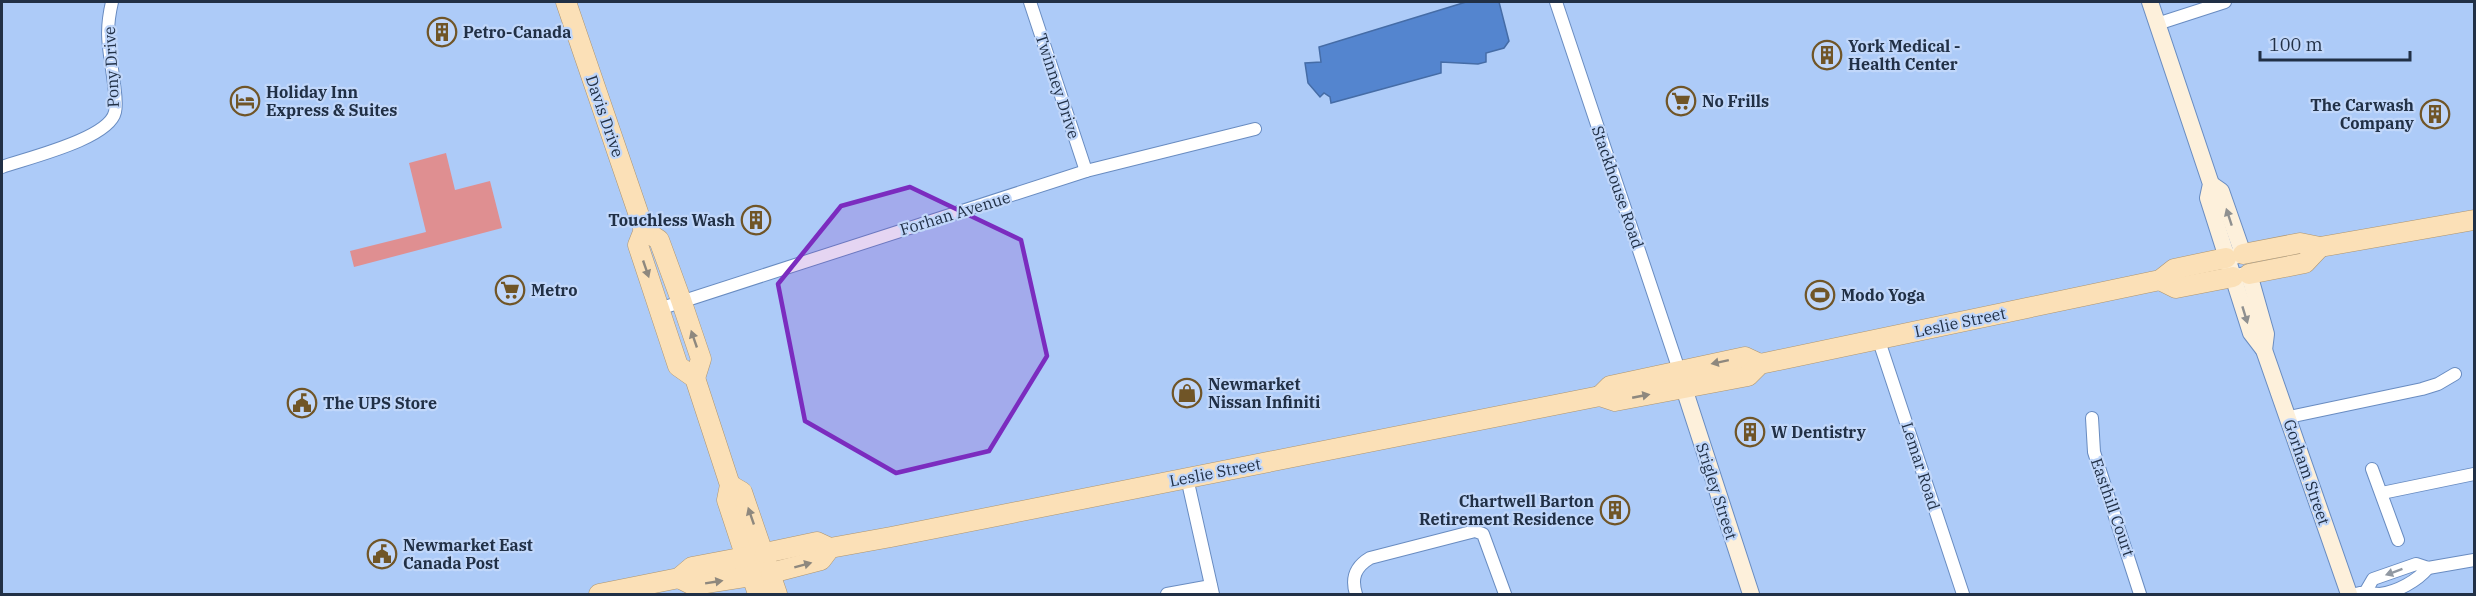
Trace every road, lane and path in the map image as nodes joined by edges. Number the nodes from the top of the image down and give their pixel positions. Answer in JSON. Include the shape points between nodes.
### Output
{"nodes":[{"id":1,"x":112,"y":2,"type":"edge"},
{"id":2,"x":566,"y":2,"type":"edge"},
{"id":3,"x":1030,"y":2,"type":"edge"},
{"id":4,"x":1556,"y":2,"type":"edge"},
{"id":5,"x":2150,"y":2,"type":"edge"},
{"id":6,"x":2225,"y":2,"type":"edge"},
{"id":7,"x":2157,"y":24,"type":"junction"},
{"id":8,"x":1255,"y":129,"type":"dead end"},
{"id":9,"x":2,"y":167,"type":"edge"},
{"id":10,"x":1086,"y":171,"type":"junction"},
{"id":11,"x":2475,"y":220,"type":"edge"},
{"id":12,"x":644,"y":230,"type":"junction"},
{"id":13,"x":2320,"y":248,"type":"junction"},
{"id":14,"x":2235,"y":256,"type":"junction"},
{"id":15,"x":2241,"y":276,"type":"junction"},
{"id":16,"x":2160,"y":280,"type":"junction"},
{"id":17,"x":681,"y":300,"type":"junction"},
{"id":18,"x":659,"y":309,"type":"junction"},
{"id":19,"x":1878,"y":338,"type":"junction"},
{"id":20,"x":2455,"y":374,"type":"dead end"},
{"id":21,"x":694,"y":378,"type":"junction"},
{"id":22,"x":1682,"y":380,"type":"junction"},
{"id":23,"x":2289,"y":417,"type":"junction"},
{"id":24,"x":2092,"y":418,"type":"dead end"},
{"id":25,"x":2372,"y":469,"type":"dead end"},
{"id":26,"x":2475,"y":474,"type":"edge"},
{"id":27,"x":1187,"y":478,"type":"junction"},
{"id":28,"x":730,"y":485,"type":"junction"},
{"id":29,"x":2382,"y":493,"type":"junction"},
{"id":30,"x":2398,"y":540,"type":"dead end"},
{"id":31,"x":830,"y":548,"type":"junction"},
{"id":32,"x":765,"y":553,"type":"junction"},
{"id":33,"x":745,"y":556,"type":"junction"},
{"id":34,"x":2475,"y":560,"type":"edge"},
{"id":35,"x":771,"y":573,"type":"junction"},
{"id":36,"x":679,"y":578,"type":"junction"},
{"id":37,"x":754,"y":585,"type":"edge"},
{"id":38,"x":1212,"y":590,"type":"edge"},
{"id":39,"x":2361,"y":593,"type":"edge"},
{"id":40,"x":599,"y":594,"type":"edge"},
{"id":41,"x":777,"y":594,"type":"edge"},
{"id":42,"x":1167,"y":594,"type":"edge"},
{"id":43,"x":1356,"y":594,"type":"edge"},
{"id":44,"x":1505,"y":594,"type":"edge"},
{"id":45,"x":1751,"y":594,"type":"edge"},
{"id":46,"x":1963,"y":594,"type":"edge"},
{"id":47,"x":2140,"y":594,"type":"edge"},
{"id":48,"x":2349,"y":594,"type":"edge"}],
"edges":[{"from":1,"to":9,"type":"street","name":"Pony Drive","via":[[106,40],[115,102],[111,121],[94,135]]},
{"from":2,"to":12,"type":"main road","name":"Davis Drive"},
{"from":3,"to":10,"type":"street","name":"Twinney Drive"},
{"from":4,"to":22,"type":"street","name":"Stackhouse Road"},
{"from":5,"to":7,"type":"street","name":"Gorham Street"},
{"from":6,"to":7,"type":"street"},
{"from":7,"to":14,"type":"street","name":"Gorham Street","via":[[2211,184],[2221,191]]},
{"from":8,"to":10,"type":"street","name":"Forhan Avenue"},
{"from":10,"to":17,"type":"street","name":"Forhan Avenue"},
{"from":11,"to":13,"type":"main road","name":"Leslie Street"},
{"from":12,"to":17,"type":"main road","name":"Davis Drive","via":[[659,240]]},
{"from":12,"to":18,"type":"main road","name":"Davis Drive","one_way":true,"via":[[638,245]]},
{"from":13,"to":14,"type":"main road","name":"Leslie Street","via":[[2300,243]]},
{"from":13,"to":15,"type":"main road","name":"Leslie Street","via":[[2305,263]]},
{"from":14,"to":15,"type":"street","name":"Gorham Street"},
{"from":14,"to":16,"type":"main road","name":"Leslie Street","via":[[2174,269]]},
{"from":15,"to":16,"type":"main road","name":"Leslie Street","via":[[2176,288]]},
{"from":15,"to":23,"type":"street","name":"Gorham Street","via":[[2266,334],[2264,350]]},
{"from":16,"to":19,"type":"main road","name":"Leslie Street"},
{"from":17,"to":18,"type":"street","name":"Forhan Avenue"},
{"from":21,"to":17,"type":"main road","name":"Davis Drive","one_way":true,"via":[[700,359]]},
{"from":18,"to":21,"type":"main road","name":"Davis Drive","via":[[678,366]]},
{"from":19,"to":22,"type":"main road","name":"Leslie Street","via":[[1760,364],[1745,357]]},
{"from":19,"to":46,"type":"street","name":"Lemar Road"},
{"from":20,"to":23,"type":"street","via":[[2422,389]]},
{"from":21,"to":28,"type":"main road","name":"Davis Drive"},
{"from":22,"to":27,"type":"main road","name":"Leslie Street","via":[[1610,386],[1600,396]]},
{"from":22,"to":45,"type":"street","name":"Srigley Street"},
{"from":23,"to":48,"type":"street","name":"Gorham Street"},
{"from":24,"to":47,"type":"street","name":"Easthill Court","via":[[2094,452]]},
{"from":25,"to":29,"type":"street"},
{"from":26,"to":29,"type":"street"},
{"from":27,"to":31,"type":"main road","name":"Leslie Street"},
{"from":27,"to":38,"type":"street"},
{"from":32,"to":28,"type":"main road","name":"Davis Drive","one_way":true,"via":[[742,492]]},
{"from":28,"to":33,"type":"main road","name":"Davis Drive","via":[[727,500]]},
{"from":29,"to":30,"type":"street"},
{"from":31,"to":32,"type":"main road","name":"Leslie Street","via":[[817,542]]},
{"from":35,"to":31,"type":"main road","name":"Leslie Street","one_way":true,"via":[[821,560]]},
{"from":32,"to":33,"type":"street","name":"Leslie Street"},
{"from":32,"to":35,"type":"main road","name":"Davis Drive"},
{"from":33,"to":36,"type":"main road","name":"Leslie Street","via":[[692,567]]},
{"from":33,"to":37,"type":"main road","name":"Davis Drive"},
{"from":34,"to":39,"type":"street","via":[[2428,568],[2417,580],[2380,594]]},
{"from":35,"to":37,"type":"street","name":"Leslie Street"},
{"from":35,"to":41,"type":"main road","name":"Davis Drive"},
{"from":36,"to":37,"type":"main road","name":"Leslie Street","one_way":true,"via":[[693,585]]},
{"from":36,"to":40,"type":"main road","name":"Leslie Street"},
{"from":38,"to":42,"type":"street"},
{"from":43,"to":44,"type":"street","via":[[1355,573],[1370,558],[1475,531],[1483,534]]}]}
